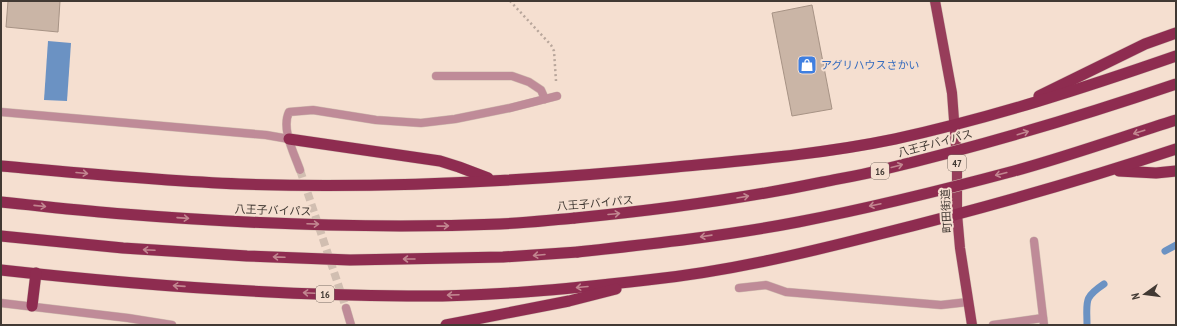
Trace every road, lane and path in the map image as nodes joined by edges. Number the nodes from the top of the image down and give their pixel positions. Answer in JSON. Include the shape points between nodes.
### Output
{"nodes":[{"id":1,"x":510,"y":1,"type":"edge"},
{"id":2,"x":935,"y":1,"type":"edge"},
{"id":3,"x":1176,"y":33,"type":"edge"},
{"id":4,"x":1176,"y":56,"type":"edge"},
{"id":5,"x":436,"y":76,"type":"dead end"},
{"id":6,"x":1176,"y":84,"type":"edge"},
{"id":7,"x":557,"y":96,"type":"dead end"},
{"id":8,"x":545,"y":99,"type":"junction"},
{"id":9,"x":1010,"y":110,"type":"junction"},
{"id":10,"x":1,"y":112,"type":"edge"},
{"id":11,"x":1176,"y":120,"type":"edge"},
{"id":12,"x":955,"y":124,"type":"junction"},
{"id":13,"x":289,"y":139,"type":"junction"},
{"id":14,"x":1176,"y":149,"type":"edge"},
{"id":15,"x":1,"y":166,"type":"edge"},
{"id":16,"x":300,"y":170,"type":"tunnel mouth"},
{"id":17,"x":1112,"y":170,"type":"junction"},
{"id":18,"x":1176,"y":171,"type":"edge"},
{"id":19,"x":493,"y":180,"type":"junction"},
{"id":20,"x":1,"y":202,"type":"edge"},
{"id":21,"x":958,"y":214,"type":"junction"},
{"id":22,"x":1,"y":236,"type":"edge"},
{"id":23,"x":1034,"y":241,"type":"dead end"},
{"id":24,"x":1,"y":270,"type":"edge"},
{"id":25,"x":36,"y":273,"type":"junction"},
{"id":26,"x":649,"y":280,"type":"junction"},
{"id":27,"x":739,"y":288,"type":"dead end"},
{"id":28,"x":968,"y":302,"type":"junction"},
{"id":29,"x":1,"y":303,"type":"edge"},
{"id":30,"x":32,"y":306,"type":"junction"},
{"id":31,"x":346,"y":308,"type":"tunnel mouth"},
{"id":32,"x":1044,"y":321,"type":"edge"},
{"id":33,"x":128,"y":322,"type":"edge"},
{"id":34,"x":172,"y":325,"type":"edge"},
{"id":35,"x":351,"y":325,"type":"edge"},
{"id":36,"x":446,"y":325,"type":"edge"},
{"id":37,"x":972,"y":325,"type":"edge"},
{"id":38,"x":993,"y":325,"type":"edge"}],
"edges":[{"from":1,"to":8,"type":"path","via":[[554,51],[556,83]]},
{"from":2,"to":12,"type":"main road","name":"町田街道","number":"47","via":[[952,93]]},
{"from":3,"to":9,"type":"highway","via":[[1145,44]]},
{"from":4,"to":9,"type":"highway","via":[[1091,86]]},
{"from":5,"to":8,"type":"street","via":[[512,76],[541,90]]},
{"from":20,"to":6,"type":"highway","name":"八王子バイパス","number":"16","one_way":true,"bridge":true,"via":[[124,214],[335,225],[501,224],[638,212],[712,203],[880,171],[1008,138]]},
{"from":7,"to":8,"type":"street"},
{"from":8,"to":13,"type":"street","via":[[510,108],[420,123],[376,120],[313,110],[289,112],[286,118]]},
{"from":9,"to":12,"type":"highway"},
{"from":10,"to":13,"type":"street"},
{"from":11,"to":22,"type":"highway","one_way":true,"bridge":true,"via":[[1015,171],[887,203],[797,222],[717,235],[578,252],[503,258],[350,260],[123,248]]},
{"from":12,"to":19,"type":"highway","via":[[879,142],[759,158],[591,174]]},
{"from":12,"to":21,"type":"main road","name":"町田街道","number":"47"},
{"from":13,"to":16,"type":"street"},
{"from":13,"to":19,"type":"highway","via":[[440,161]]},
{"from":14,"to":17,"type":"highway","number":"16"},
{"from":15,"to":19,"type":"highway","one_way":true,"via":[[128,178],[240,184],[348,185]]},
{"from":17,"to":18,"type":"highway","number":"16","via":[[1156,174]]},
{"from":17,"to":21,"type":"highway","number":"16"},
{"from":21,"to":26,"type":"highway","number":"16","via":[[804,253],[721,270]]},
{"from":21,"to":28,"type":"main road","name":"町田街道","number":"47"},
{"from":23,"to":32,"type":"street"},
{"from":24,"to":25,"type":"highway","number":"16"},
{"from":26,"to":25,"type":"highway","number":"16","one_way":true,"via":[[540,291],[410,296],[196,287]]},
{"from":25,"to":30,"type":"highway"},
{"from":26,"to":36,"type":"highway","via":[[569,301]]},
{"from":27,"to":28,"type":"street","via":[[766,285],[786,292],[933,305]]},
{"from":28,"to":37,"type":"main road","name":"町田街道","number":"47"},
{"from":29,"to":30,"type":"street"},
{"from":30,"to":33,"type":"street"},
{"from":31,"to":35,"type":"street"},
{"from":32,"to":38,"type":"street"},
{"from":33,"to":34,"type":"street"}]}
